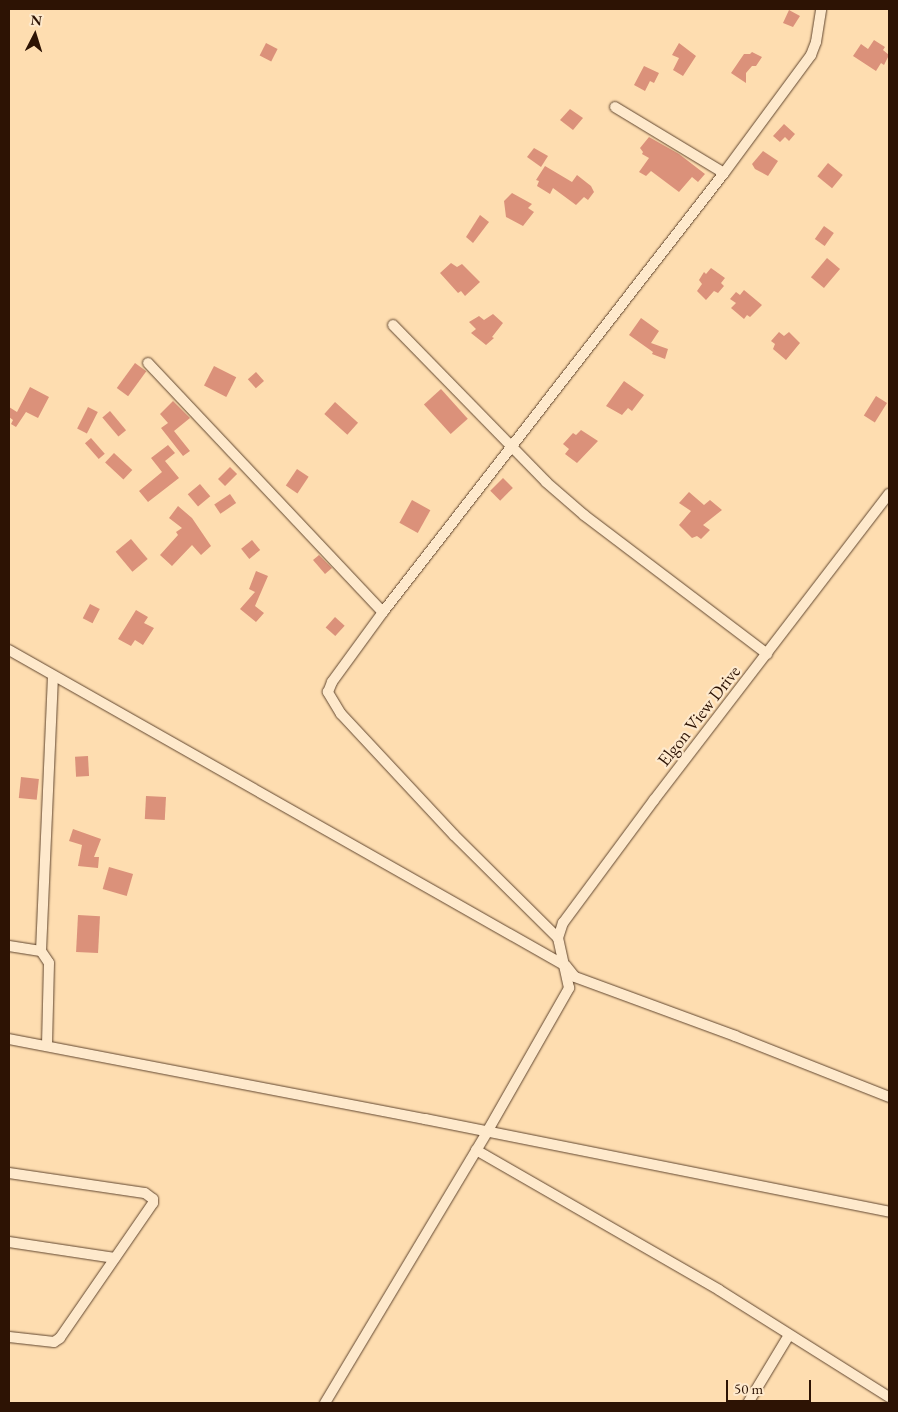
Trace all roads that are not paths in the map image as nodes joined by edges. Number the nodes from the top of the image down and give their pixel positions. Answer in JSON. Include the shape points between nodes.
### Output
{"nodes":[{"id":1,"x":821,"y":9,"type":"edge"},
{"id":2,"x":615,"y":106,"type":"dead end"},
{"id":3,"x":724,"y":173,"type":"junction"},
{"id":4,"x":393,"y":326,"type":"dead end"},
{"id":5,"x":148,"y":363,"type":"dead end"},
{"id":6,"x":510,"y":448,"type":"junction"},
{"id":7,"x":889,"y":494,"type":"edge"},
{"id":8,"x":383,"y":612,"type":"junction"},
{"id":9,"x":9,"y":650,"type":"edge"},
{"id":10,"x":767,"y":654,"type":"junction"},
{"id":11,"x":53,"y":676,"type":"junction"},
{"id":12,"x":558,"y":938,"type":"junction"},
{"id":13,"x":9,"y":946,"type":"edge"},
{"id":14,"x":41,"y":952,"type":"junction"},
{"id":15,"x":566,"y":966,"type":"junction"},
{"id":16,"x":9,"y":1039,"type":"edge"},
{"id":17,"x":47,"y":1046,"type":"junction"},
{"id":18,"x":889,"y":1098,"type":"edge"},
{"id":19,"x":487,"y":1132,"type":"junction"},
{"id":20,"x":476,"y":1150,"type":"junction"},
{"id":21,"x":9,"y":1173,"type":"edge"},
{"id":22,"x":889,"y":1212,"type":"edge"},
{"id":23,"x":9,"y":1242,"type":"edge"},
{"id":24,"x":115,"y":1258,"type":"junction"},
{"id":25,"x":789,"y":1335,"type":"junction"},
{"id":26,"x":9,"y":1337,"type":"edge"},
{"id":27,"x":889,"y":1397,"type":"edge"},
{"id":28,"x":329,"y":1402,"type":"edge"},
{"id":29,"x":748,"y":1403,"type":"edge"}],
"edges":[{"from":1,"to":3,"type":"street","via":[[811,55]]},
{"from":2,"to":3,"type":"street"},
{"from":3,"to":6,"type":"street"},
{"from":4,"to":6,"type":"street"},
{"from":5,"to":8,"type":"street"},
{"from":6,"to":8,"type":"street"},
{"from":6,"to":10,"type":"street","via":[[584,515]]},
{"from":7,"to":10,"type":"street","name":"Elgon View Drive"},
{"from":8,"to":12,"type":"street","via":[[332,682],[328,692],[331,701],[454,835]]},
{"from":9,"to":11,"type":"street"},
{"from":10,"to":12,"type":"street","name":"Elgon View Drive","via":[[563,923]]},
{"from":11,"to":14,"type":"street"},
{"from":11,"to":15,"type":"street"},
{"from":12,"to":15,"type":"street"},
{"from":13,"to":14,"type":"street"},
{"from":14,"to":17,"type":"street","via":[[47,958],[49,969]]},
{"from":15,"to":18,"type":"street","via":[[575,977]]},
{"from":15,"to":19,"type":"street","via":[[570,988]]},
{"from":16,"to":17,"type":"street"},
{"from":17,"to":19,"type":"street"},
{"from":19,"to":20,"type":"street"},
{"from":19,"to":22,"type":"street"},
{"from":20,"to":25,"type":"street","via":[[719,1290]]},
{"from":20,"to":28,"type":"street"},
{"from":21,"to":24,"type":"street","via":[[150,1196],[152,1206]]},
{"from":23,"to":24,"type":"street"},
{"from":24,"to":26,"type":"street","via":[[57,1340],[44,1342]]},
{"from":25,"to":27,"type":"street"},
{"from":25,"to":29,"type":"street"}]}
